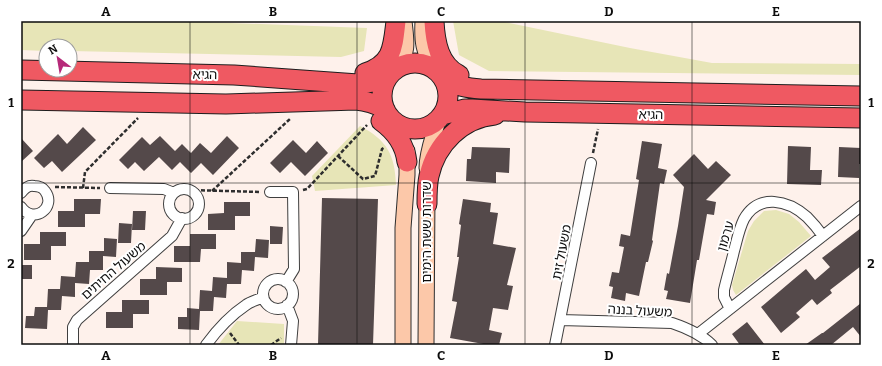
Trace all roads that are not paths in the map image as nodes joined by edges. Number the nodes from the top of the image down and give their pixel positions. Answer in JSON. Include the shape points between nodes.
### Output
{"nodes":[{"id":1,"x":429,"y":24,"type":"edge"},
{"id":2,"x":400,"y":25,"type":"edge"},
{"id":3,"x":21,"y":70,"type":"edge"},
{"id":4,"x":393,"y":72,"type":"junction"},
{"id":5,"x":439,"y":74,"type":"junction"},
{"id":6,"x":284,"y":79,"type":"junction"},
{"id":7,"x":527,"y":89,"type":"junction"},
{"id":8,"x":861,"y":96,"type":"edge"},
{"id":9,"x":21,"y":100,"type":"edge"},
{"id":10,"x":226,"y":104,"type":"junction"},
{"id":11,"x":525,"y":112,"type":"junction"},
{"id":12,"x":440,"y":118,"type":"junction"},
{"id":13,"x":861,"y":118,"type":"edge"},
{"id":14,"x":388,"y":122,"type":"junction"},
{"id":15,"x":408,"y":162,"type":"joint"},
{"id":16,"x":591,"y":164,"type":"road end"},
{"id":17,"x":110,"y":188,"type":"road end"},
{"id":18,"x":22,"y":190,"type":"edge"},
{"id":19,"x":270,"y":192,"type":"road end"},
{"id":20,"x":174,"y":193,"type":"junction"},
{"id":21,"x":427,"y":204,"type":"junction"},
{"id":22,"x":861,"y":206,"type":"edge"},
{"id":23,"x":21,"y":207,"type":"edge"},
{"id":24,"x":32,"y":215,"type":"junction"},
{"id":25,"x":182,"y":218,"type":"junction"},
{"id":26,"x":21,"y":231,"type":"edge"},
{"id":27,"x":823,"y":236,"type":"junction"},
{"id":28,"x":286,"y":282,"type":"junction"},
{"id":29,"x":263,"y":297,"type":"junction"},
{"id":30,"x":287,"y":305,"type":"junction"},
{"id":31,"x":730,"y":309,"type":"junction"},
{"id":32,"x":560,"y":320,"type":"junction"},
{"id":33,"x":698,"y":334,"type":"junction"},
{"id":34,"x":73,"y":345,"type":"edge"},
{"id":35,"x":206,"y":345,"type":"edge"},
{"id":36,"x":292,"y":345,"type":"edge"},
{"id":37,"x":403,"y":345,"type":"edge"},
{"id":38,"x":426,"y":345,"type":"edge"},
{"id":39,"x":555,"y":345,"type":"edge"},
{"id":40,"x":712,"y":345,"type":"edge"}],
"edges":[{"from":1,"to":5,"type":"street","via":[[423,42],[424,48],[429,62]]},
{"from":1,"to":7,"type":"highway","via":[[438,50],[455,73],[478,81]]},
{"from":2,"to":4,"type":"street","via":[[406,47],[405,55]]},
{"from":2,"to":6,"type":"highway","via":[[388,58],[374,70],[356,77],[333,81]]},
{"from":3,"to":6,"type":"highway","name":"הגיא","via":[[234,75]]},
{"from":4,"to":5,"type":"highway","via":[[410,63],[417,63],[429,66]]},
{"from":4,"to":6,"type":"highway","name":"הגיא","via":[[373,82],[358,84]]},
{"from":4,"to":14,"type":"highway","via":[[382,94]]},
{"from":5,"to":7,"type":"highway","name":"הגיא","via":[[466,88]]},
{"from":5,"to":12,"type":"highway","via":[[446,85],[448,97]]},
{"from":7,"to":8,"type":"highway","name":"הגיא"},
{"from":9,"to":10,"type":"highway"},
{"from":10,"to":14,"type":"highway","via":[[353,111]]},
{"from":10,"to":14,"type":"highway","via":[[356,100],[378,105]]},
{"from":11,"to":12,"type":"highway","name":"הגיא","via":[[465,109]]},
{"from":11,"to":13,"type":"highway","name":"הגיא"},
{"from":11,"to":21,"type":"highway","via":[[491,115],[478,119],[466,124],[447,139],[433,162]]},
{"from":12,"to":14,"type":"highway","via":[[420,129]]},
{"from":12,"to":21,"type":"street","name":"שדרות ששת הימים","via":[[428,152]]},
{"from":14,"to":15,"type":"highway"},
{"from":15,"to":37,"type":"street","name":"שדרות ששת הימים","via":[[403,228]]},
{"from":16,"to":32,"type":"street","name":"משעול זית"},
{"from":17,"to":20,"type":"street","via":[[164,189]]},
{"from":18,"to":24,"type":"street","via":[[37,186],[46,193],[46,208]]},
{"from":19,"to":28,"type":"street","via":[[293,192],[294,269]]},
{"from":20,"to":25,"type":"street","via":[[169,200],[170,209],[172,214]]},
{"from":20,"to":25,"type":"street","via":[[178,190],[189,190],[197,198],[198,207],[195,213]]},
{"from":21,"to":38,"type":"street","name":"שדרות ששת הימים"},
{"from":22,"to":27,"type":"street"},
{"from":23,"to":24,"type":"street"},
{"from":24,"to":26,"type":"street"},
{"from":25,"to":34,"type":"street","name":"משעול החיתים","via":[[172,236],[77,320],[73,326]]},
{"from":27,"to":31,"type":"street"},
{"from":27,"to":31,"type":"street","name":"ערמון","via":[[807,217],[788,205],[769,202],[751,210],[739,232],[724,290],[724,297]]},
{"from":28,"to":29,"type":"street","via":[[272,280],[264,288]]},
{"from":28,"to":30,"type":"street","via":[[292,293],[292,300]]},
{"from":29,"to":30,"type":"street","via":[[268,305],[274,308]]},
{"from":29,"to":35,"type":"street","via":[[247,304],[232,316]]},
{"from":30,"to":36,"type":"street","via":[[293,321]]},
{"from":31,"to":33,"type":"street"},
{"from":32,"to":33,"type":"street","name":"משעול בננה","via":[[672,323]]},
{"from":32,"to":39,"type":"street","name":"משעול זית"},
{"from":33,"to":40,"type":"street","name":"משעול בננה"}]}
